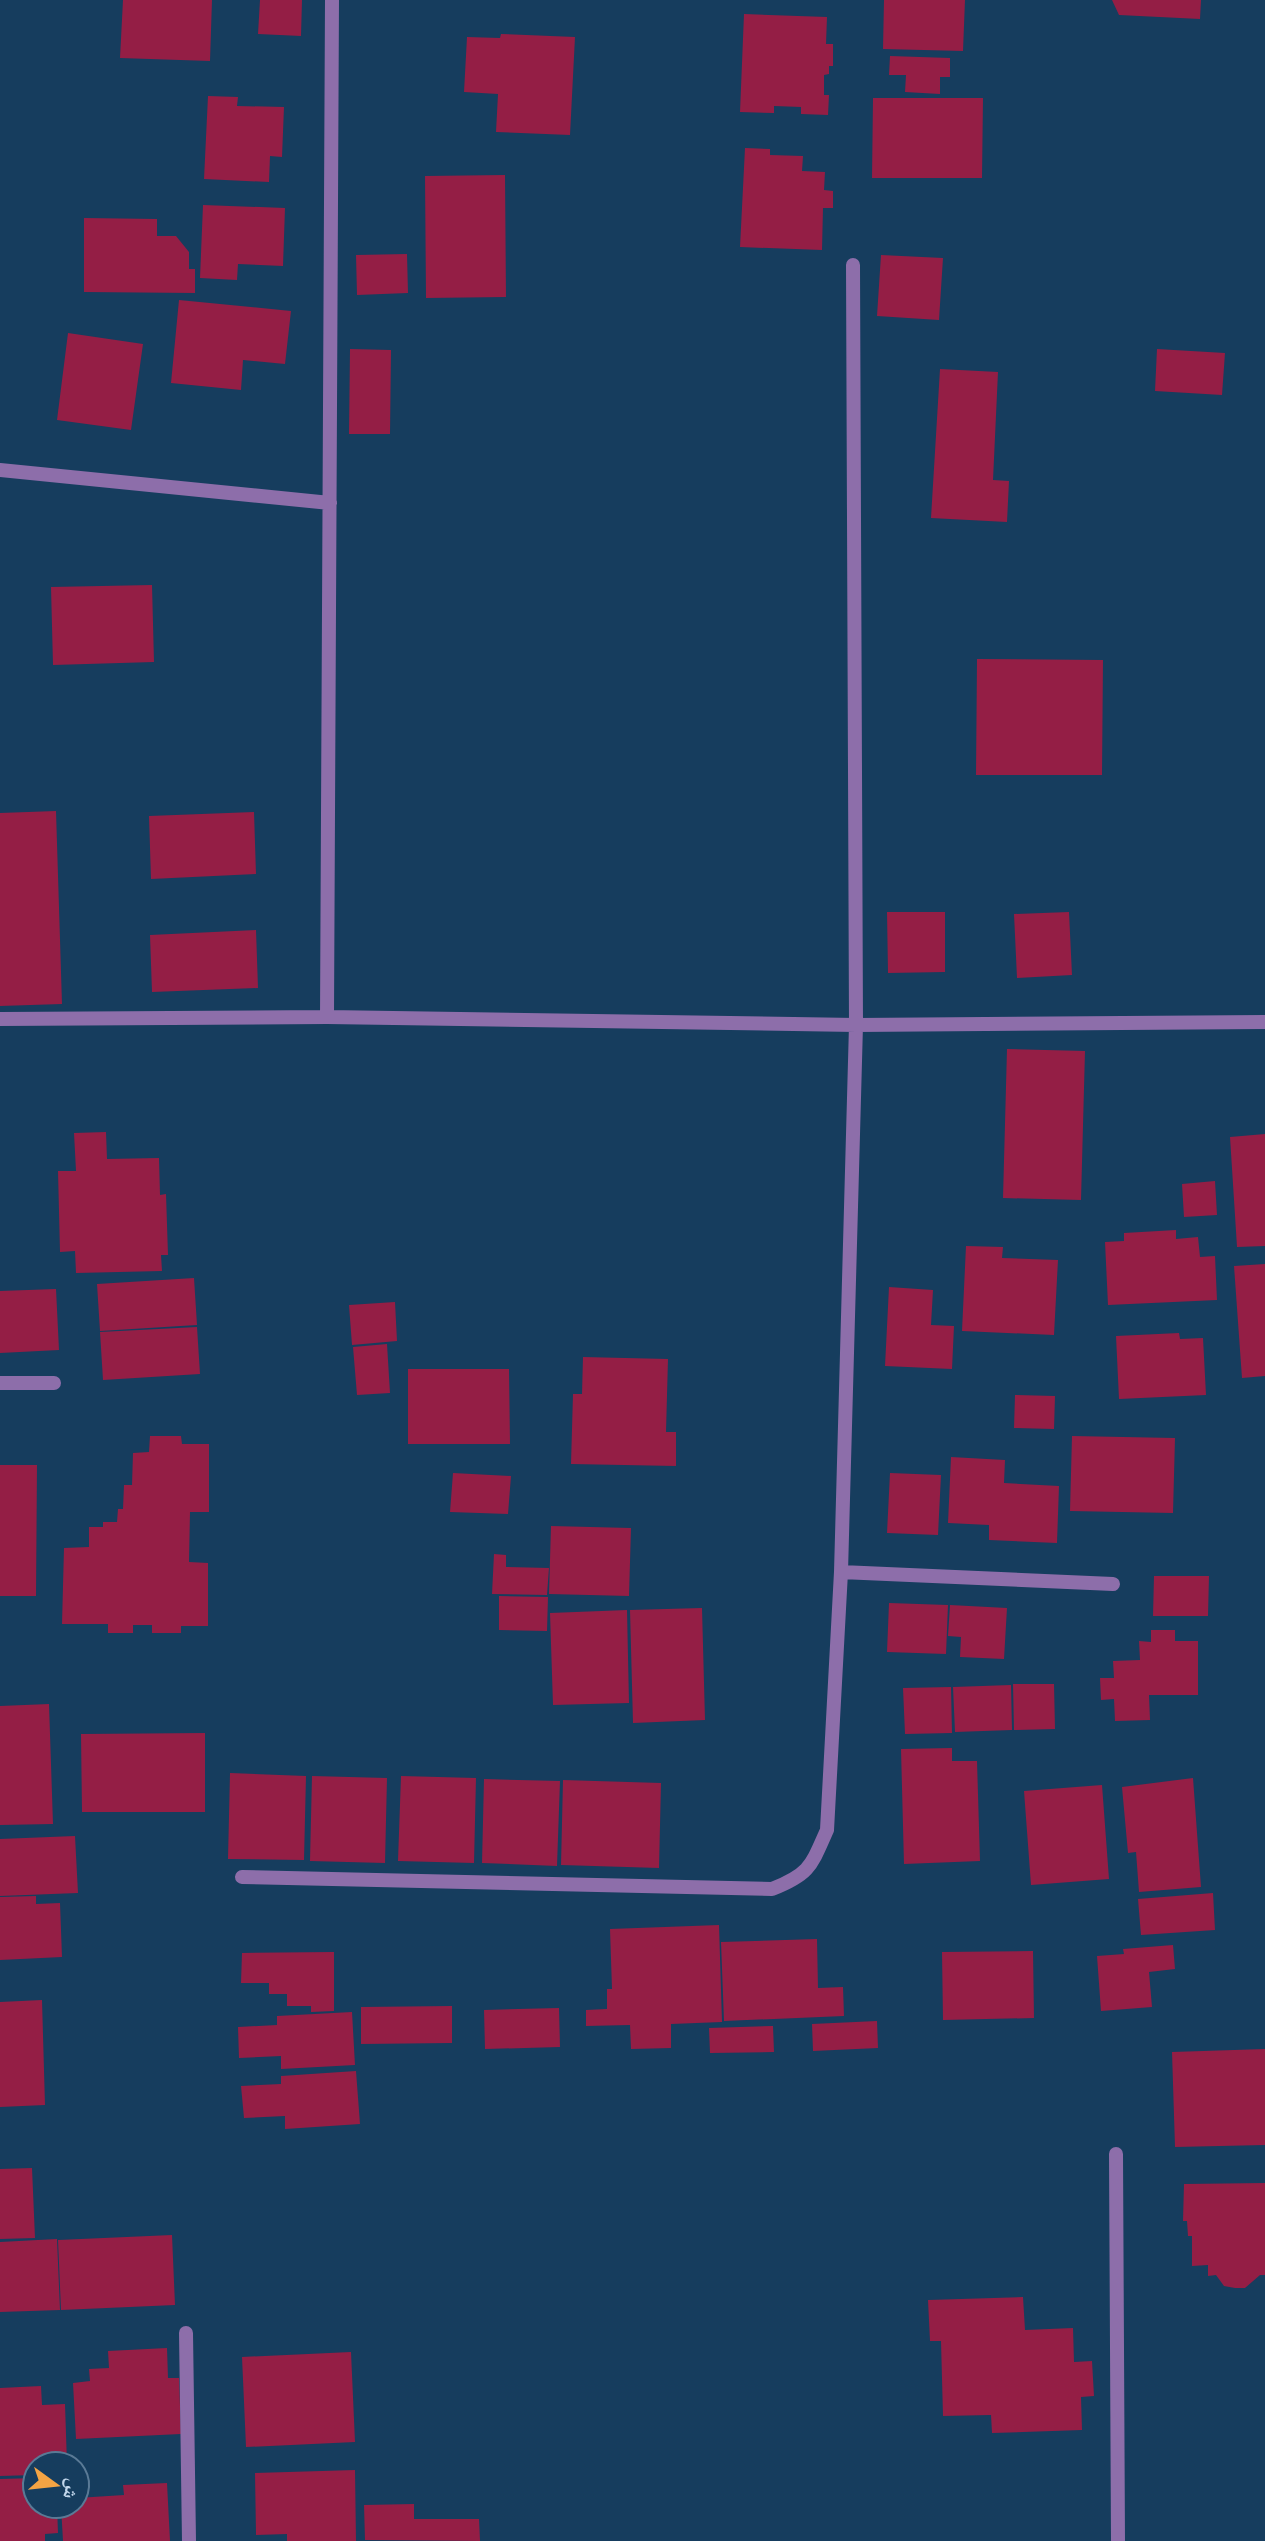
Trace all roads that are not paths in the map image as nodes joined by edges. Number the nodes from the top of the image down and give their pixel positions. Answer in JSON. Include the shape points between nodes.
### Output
{"nodes":[{"id":1,"x":332,"y":0,"type":"edge"},
{"id":2,"x":853,"y":265,"type":"dead end"},
{"id":3,"x":0,"y":470,"type":"edge"},
{"id":4,"x":330,"y":503,"type":"junction"},
{"id":5,"x":327,"y":1017,"type":"junction"},
{"id":6,"x":0,"y":1019,"type":"edge"},
{"id":7,"x":1265,"y":1022,"type":"edge"},
{"id":8,"x":856,"y":1025,"type":"junction"},
{"id":9,"x":54,"y":1383,"type":"dead end"},
{"id":10,"x":0,"y":1384,"type":"edge"},
{"id":11,"x":841,"y":1572,"type":"junction"},
{"id":12,"x":1113,"y":1584,"type":"dead end"},
{"id":13,"x":242,"y":1877,"type":"dead end"},
{"id":14,"x":1116,"y":2154,"type":"dead end"},
{"id":15,"x":186,"y":2333,"type":"dead end"},
{"id":16,"x":189,"y":2541,"type":"edge"},
{"id":17,"x":1118,"y":2541,"type":"edge"}],
"edges":[{"from":1,"to":4,"type":"street"},
{"from":2,"to":8,"type":"street"},
{"from":3,"to":4,"type":"street"},
{"from":4,"to":5,"type":"street"},
{"from":5,"to":6,"type":"street"},
{"from":5,"to":8,"type":"street"},
{"from":7,"to":8,"type":"street"},
{"from":8,"to":11,"type":"street"},
{"from":9,"to":10,"type":"street"},
{"from":11,"to":12,"type":"street"},
{"from":11,"to":13,"type":"street","via":[[827,1830],[800,1878],[772,1889]]},
{"from":14,"to":17,"type":"street"},
{"from":15,"to":16,"type":"street"}]}
